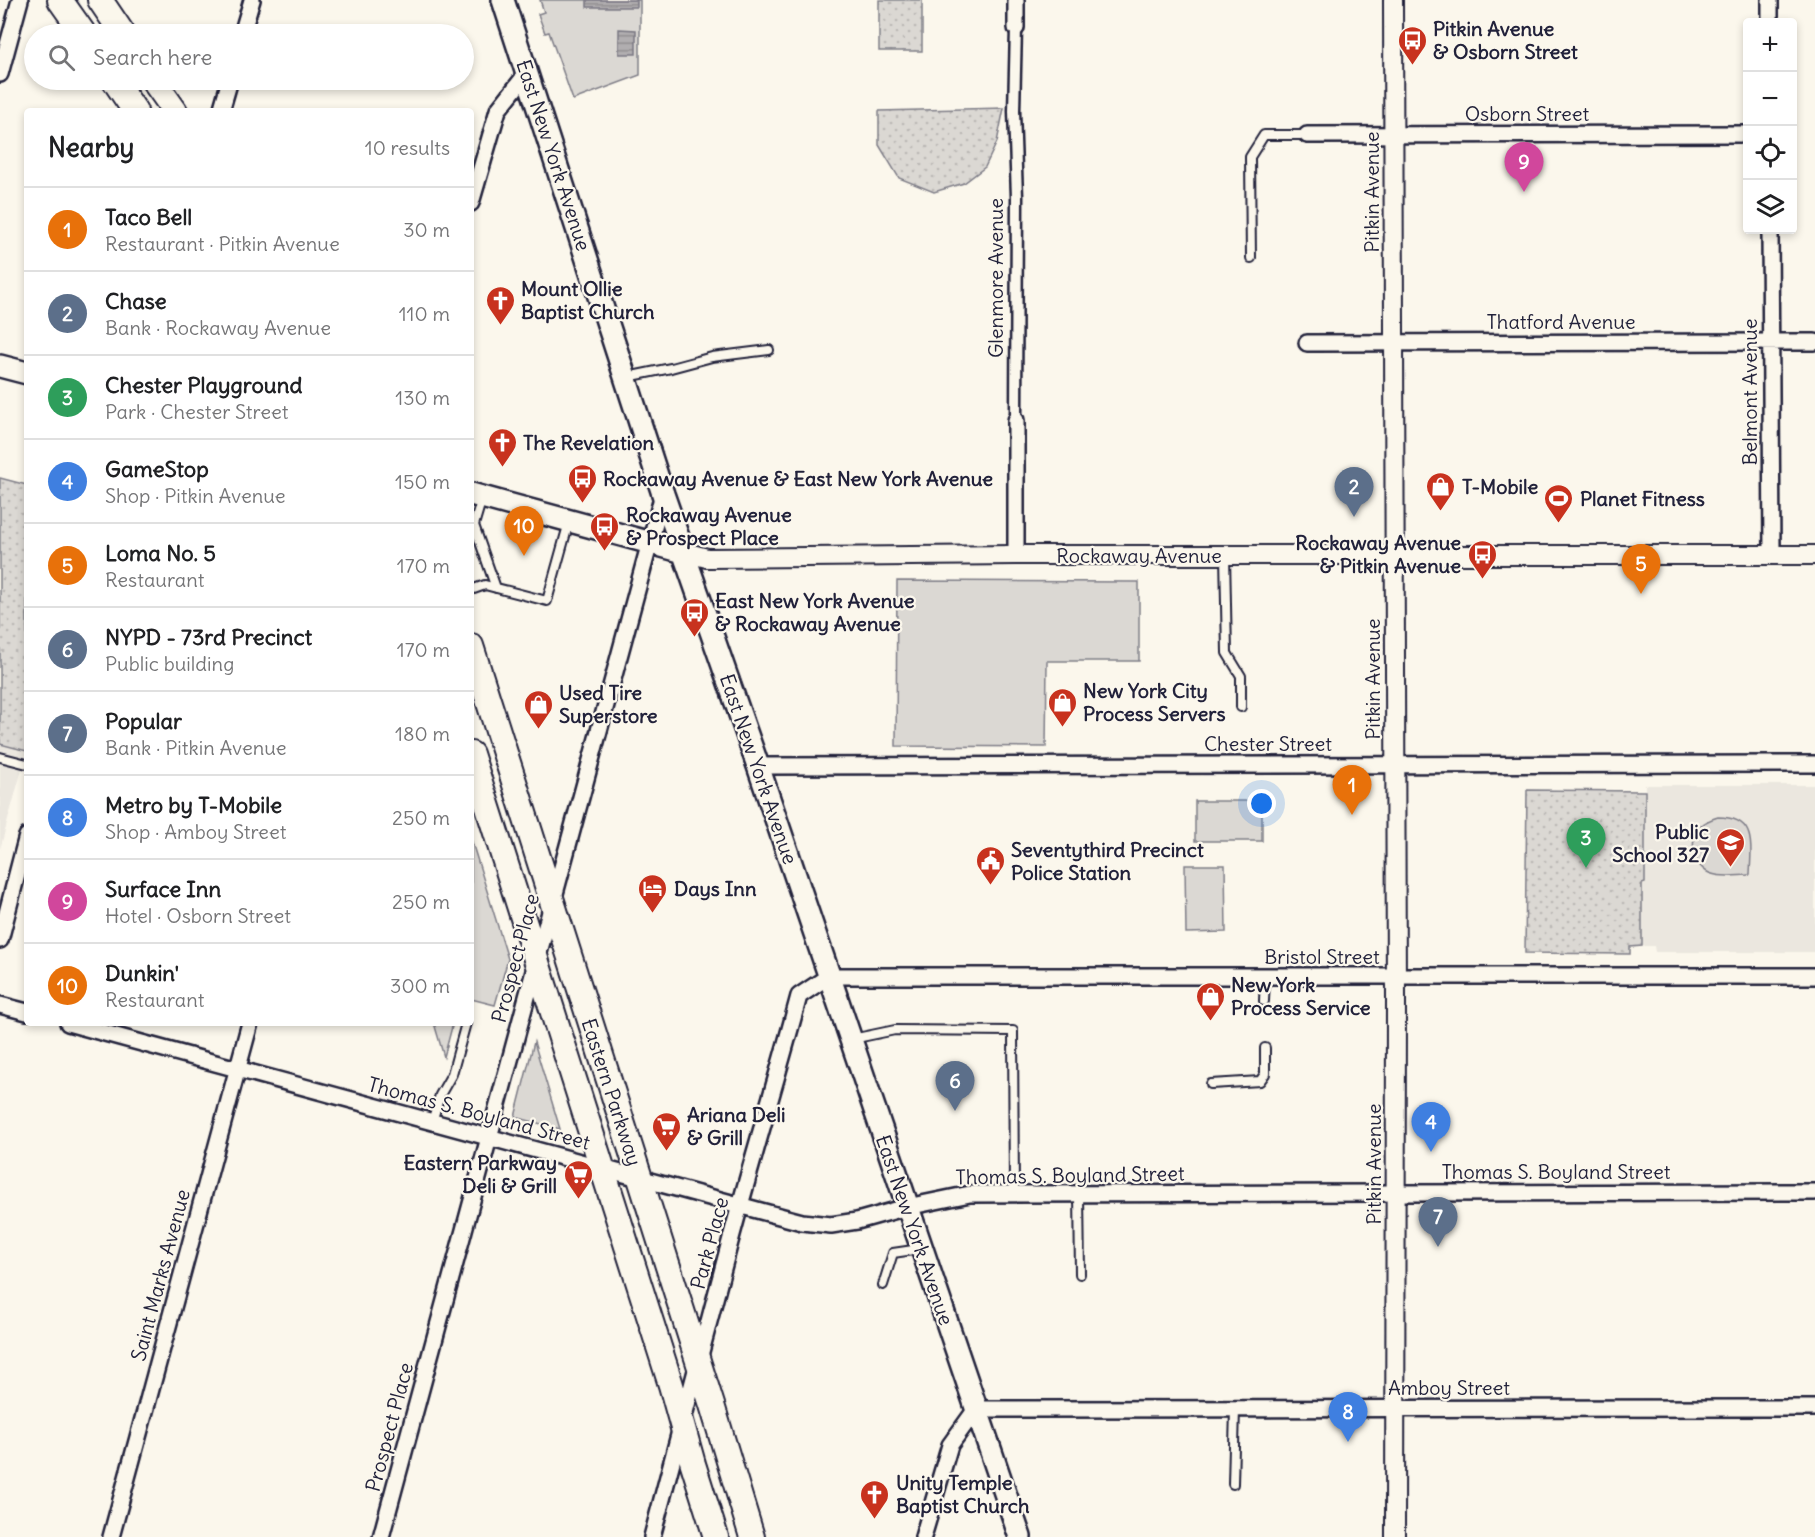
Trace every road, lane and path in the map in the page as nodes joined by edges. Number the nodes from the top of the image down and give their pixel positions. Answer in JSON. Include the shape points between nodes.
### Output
{"nodes":[{"id":1,"x":20,"y":0,"type":"edge"},
{"id":2,"x":60,"y":0,"type":"edge"},
{"id":3,"x":100,"y":0,"type":"edge"},
{"id":4,"x":252,"y":0,"type":"edge"},
{"id":5,"x":503,"y":0,"type":"edge"},
{"id":6,"x":1016,"y":0,"type":"edge"},
{"id":7,"x":1393,"y":0,"type":"edge"},
{"id":8,"x":1770,"y":0,"type":"edge"},
{"id":9,"x":1770,"y":18,"type":"edge"},
{"id":10,"x":77,"y":24,"type":"edge"},
{"id":11,"x":116,"y":24,"type":"edge"},
{"id":12,"x":246,"y":24,"type":"edge"},
{"id":13,"x":1016,"y":28,"type":"joint"},
{"id":14,"x":528,"y":72,"type":"junction"},
{"id":15,"x":0,"y":74,"type":"edge"},
{"id":16,"x":121,"y":90,"type":"edge"},
{"id":17,"x":160,"y":90,"type":"edge"},
{"id":18,"x":227,"y":90,"type":"edge"},
{"id":19,"x":133,"y":108,"type":"edge"},
{"id":20,"x":173,"y":108,"type":"edge"},
{"id":21,"x":222,"y":108,"type":"edge"},
{"id":22,"x":1743,"y":134,"type":"edge"},
{"id":23,"x":1307,"y":135,"type":"joint"},
{"id":24,"x":1394,"y":135,"type":"junction"},
{"id":25,"x":474,"y":193,"type":"edge"},
{"id":26,"x":1770,"y":234,"type":"edge"},
{"id":27,"x":1251,"y":258,"type":"dead end"},
{"id":28,"x":1770,"y":342,"type":"junction"},
{"id":29,"x":1815,"y":342,"type":"edge"},
{"id":30,"x":1307,"y":343,"type":"dead end"},
{"id":31,"x":1394,"y":343,"type":"junction"},
{"id":32,"x":768,"y":350,"type":"dead end"},
{"id":33,"x":0,"y":366,"type":"edge"},
{"id":34,"x":24,"y":372,"type":"edge"},
{"id":35,"x":626,"y":378,"type":"junction"},
{"id":36,"x":1016,"y":420,"type":"joint"},
{"id":37,"x":663,"y":494,"type":"junction"},
{"id":38,"x":476,"y":496,"type":"edge"},
{"id":39,"x":569,"y":520,"type":"junction"},
{"id":40,"x":650,"y":542,"type":"junction"},
{"id":41,"x":684,"y":552,"type":"junction"},
{"id":42,"x":1016,"y":555,"type":"junction"},
{"id":43,"x":1225,"y":555,"type":"junction"},
{"id":44,"x":1394,"y":555,"type":"junction"},
{"id":45,"x":1772,"y":555,"type":"junction"},
{"id":46,"x":1815,"y":555,"type":"edge"},
{"id":47,"x":496,"y":588,"type":"junction"},
{"id":48,"x":474,"y":589,"type":"edge"},
{"id":49,"x":474,"y":655,"type":"edge"},
{"id":50,"x":1241,"y":707,"type":"dead end"},
{"id":51,"x":0,"y":757,"type":"edge"},
{"id":52,"x":24,"y":763,"type":"edge"},
{"id":53,"x":474,"y":764,"type":"edge"},
{"id":54,"x":1394,"y":764,"type":"junction"},
{"id":55,"x":1815,"y":764,"type":"edge"},
{"id":56,"x":758,"y":766,"type":"junction"},
{"id":57,"x":24,"y":848,"type":"edge"},
{"id":58,"x":552,"y":902,"type":"junction"},
{"id":59,"x":0,"y":940,"type":"edge"},
{"id":60,"x":536,"y":961,"type":"junction"},
{"id":61,"x":829,"y":976,"type":"junction"},
{"id":62,"x":1815,"y":976,"type":"edge"},
{"id":63,"x":1265,"y":977,"type":"junction"},
{"id":64,"x":1396,"y":977,"type":"junction"},
{"id":65,"x":1264,"y":1001,"type":"dead end"},
{"id":66,"x":0,"y":1005,"type":"edge"},
{"id":67,"x":24,"y":1011,"type":"edge"},
{"id":68,"x":79,"y":1026,"type":"edge"},
{"id":69,"x":249,"y":1026,"type":"edge"},
{"id":70,"x":465,"y":1026,"type":"edge"},
{"id":71,"x":851,"y":1040,"type":"junction"},
{"id":72,"x":1264,"y":1048,"type":"dead end"},
{"id":73,"x":237,"y":1069,"type":"junction"},
{"id":74,"x":1211,"y":1084,"type":"dead end"},
{"id":75,"x":432,"y":1122,"type":"junction"},
{"id":76,"x":489,"y":1137,"type":"junction"},
{"id":77,"x":603,"y":1168,"type":"junction"},
{"id":78,"x":639,"y":1178,"type":"junction"},
{"id":79,"x":1395,"y":1192,"type":"junction"},
{"id":80,"x":1815,"y":1192,"type":"edge"},
{"id":81,"x":1014,"y":1194,"type":"junction"},
{"id":82,"x":1079,"y":1194,"type":"junction"},
{"id":83,"x":741,"y":1205,"type":"junction"},
{"id":84,"x":907,"y":1207,"type":"junction"},
{"id":85,"x":921,"y":1249,"type":"junction"},
{"id":86,"x":1080,"y":1274,"type":"dead end"},
{"id":87,"x":883,"y":1285,"type":"dead end"},
{"id":88,"x":698,"y":1363,"type":"junction"},
{"id":89,"x":1395,"y":1408,"type":"junction"},
{"id":90,"x":1815,"y":1408,"type":"edge"},
{"id":91,"x":976,"y":1409,"type":"junction"},
{"id":92,"x":1235,"y":1409,"type":"junction"},
{"id":93,"x":681,"y":1421,"type":"junction"},
{"id":94,"x":1233,"y":1484,"type":"dead end"},
{"id":95,"x":111,"y":1537,"type":"edge"},
{"id":96,"x":381,"y":1537,"type":"edge"},
{"id":97,"x":652,"y":1537,"type":"edge"},
{"id":98,"x":716,"y":1537,"type":"edge"},
{"id":99,"x":752,"y":1537,"type":"edge"},
{"id":100,"x":923,"y":1537,"type":"edge"},
{"id":101,"x":1020,"y":1537,"type":"edge"},
{"id":102,"x":1395,"y":1537,"type":"edge"}],
"edges":[{"from":1,"to":15,"type":"street"},
{"from":2,"to":10,"type":"main road"},
{"from":3,"to":11,"type":"main road"},
{"from":4,"to":12,"type":"street"},
{"from":5,"to":14,"type":"main road","name":"East New York Avenue"},
{"from":6,"to":13,"type":"street","name":"Glenmore Avenue"},
{"from":7,"to":24,"type":"street","name":"Pitkin Avenue"},
{"from":8,"to":9,"type":"street"},
{"from":13,"to":36,"type":"street","name":"Glenmore Avenue"},
{"from":14,"to":25,"type":"street","via":[[498,110]]},
{"from":14,"to":35,"type":"main road","name":"East New York Avenue"},
{"from":16,"to":19,"type":"main road"},
{"from":17,"to":20,"type":"main road"},
{"from":18,"to":21,"type":"street"},
{"from":22,"to":24,"type":"street","name":"Osborn Street"},
{"from":23,"to":24,"type":"street","name":"Osborn Street"},
{"from":23,"to":27,"type":"lane","via":[[1264,135],[1250,158]]},
{"from":24,"to":31,"type":"street","name":"Pitkin Avenue"},
{"from":26,"to":28,"type":"street","name":"Belmont Avenue"},
{"from":28,"to":29,"type":"street","name":"Thatford Avenue"},
{"from":28,"to":31,"type":"street","name":"Thatford Avenue"},
{"from":28,"to":45,"type":"street","name":"Belmont Avenue"},
{"from":30,"to":31,"type":"street","name":"Thatford Avenue"},
{"from":31,"to":44,"type":"street","name":"Pitkin Avenue"},
{"from":32,"to":35,"type":"lane","via":[[712,357]]},
{"from":33,"to":34,"type":"main road"},
{"from":35,"to":37,"type":"main road","name":"East New York Avenue"},
{"from":36,"to":42,"type":"street","name":"Glenmore Avenue"},
{"from":37,"to":40,"type":"street","name":"Prospect Place"},
{"from":37,"to":41,"type":"main road","name":"East New York Avenue"},
{"from":38,"to":39,"type":"main road","name":"Rockaway Avenue"},
{"from":38,"to":47,"type":"lane","via":[[474,525]]},
{"from":39,"to":40,"type":"main road","name":"Rockaway Avenue"},
{"from":39,"to":47,"type":"lane","via":[[547,601]]},
{"from":40,"to":41,"type":"main road","name":"Rockaway Avenue"},
{"from":40,"to":58,"type":"street","name":"Prospect Place"},
{"from":41,"to":42,"type":"street","name":"Rockaway Avenue","via":[[707,558]]},
{"from":41,"to":56,"type":"main road","name":"East New York Avenue"},
{"from":42,"to":43,"type":"street","name":"Rockaway Avenue"},
{"from":43,"to":44,"type":"street","name":"Rockaway Avenue"},
{"from":43,"to":50,"type":"lane","via":[[1227,653],[1241,676]]},
{"from":44,"to":45,"type":"street","name":"Rockaway Avenue"},
{"from":44,"to":54,"type":"street","name":"Pitkin Avenue"},
{"from":45,"to":46,"type":"street","name":"Rockaway Avenue"},
{"from":47,"to":48,"type":"lane","via":[[484,585]]},
{"from":49,"to":58,"type":"main road","name":"Eastern Parkway"},
{"from":51,"to":52,"type":"lane"},
{"from":53,"to":60,"type":"main road","name":"Eastern Parkway"},
{"from":54,"to":55,"type":"street","name":"Chester Street"},
{"from":54,"to":56,"type":"street","name":"Chester Street"},
{"from":54,"to":64,"type":"street","name":"Pitkin Avenue"},
{"from":56,"to":61,"type":"main road","name":"East New York Avenue"},
{"from":57,"to":59,"type":"street"},
{"from":58,"to":60,"type":"street","name":"Prospect Place"},
{"from":58,"to":78,"type":"main road","name":"Eastern Parkway"},
{"from":60,"to":76,"type":"street","name":"Prospect Place"},
{"from":60,"to":77,"type":"main road","name":"Eastern Parkway"},
{"from":61,"to":63,"type":"street","name":"Bristol Street"},
{"from":61,"to":71,"type":"main road","name":"East New York Avenue"},
{"from":61,"to":83,"type":"street","name":"Park Place","via":[[798,996]]},
{"from":62,"to":64,"type":"street","name":"Bristol Street"},
{"from":63,"to":64,"type":"street","name":"Bristol Street"},
{"from":63,"to":65,"type":"lane"},
{"from":64,"to":79,"type":"street","name":"Pitkin Avenue"},
{"from":66,"to":67,"type":"street"},
{"from":68,"to":73,"type":"street","name":"Thomas S. Boyland Street"},
{"from":69,"to":73,"type":"street","name":"Saint Marks Avenue"},
{"from":70,"to":75,"type":"lane","via":[[452,1074]]},
{"from":71,"to":81,"type":"lane","via":[[895,1030],[1013,1031]]},
{"from":71,"to":84,"type":"main road","name":"East New York Avenue"},
{"from":72,"to":74,"type":"lane","via":[[1265,1074],[1260,1081]]},
{"from":73,"to":75,"type":"street","name":"Thomas S. Boyland Street"},
{"from":73,"to":95,"type":"street","name":"Saint Marks Avenue"},
{"from":75,"to":76,"type":"street","name":"Thomas S. Boyland Street"},
{"from":76,"to":77,"type":"street","name":"Thomas S. Boyland Street"},
{"from":76,"to":96,"type":"street","name":"Prospect Place"},
{"from":77,"to":78,"type":"street","name":"Thomas S. Boyland Street"},
{"from":77,"to":93,"type":"main road","name":"Eastern Parkway"},
{"from":78,"to":83,"type":"street","name":"Thomas S. Boyland Street"},
{"from":78,"to":88,"type":"main road","name":"Eastern Parkway"},
{"from":79,"to":80,"type":"street","name":"Thomas S. Boyland Street"},
{"from":79,"to":82,"type":"street","name":"Thomas S. Boyland Street"},
{"from":79,"to":89,"type":"street","name":"Pitkin Avenue"},
{"from":81,"to":82,"type":"street","name":"Thomas S. Boyland Street"},
{"from":81,"to":84,"type":"street","name":"Thomas S. Boyland Street","via":[[970,1194]]},
{"from":82,"to":86,"type":"lane"},
{"from":83,"to":84,"type":"street","name":"Thomas S. Boyland Street","via":[[802,1222],[831,1225]]},
{"from":83,"to":88,"type":"street","name":"Park Place"},
{"from":84,"to":85,"type":"main road","name":"East New York Avenue"},
{"from":85,"to":87,"type":"lane","via":[[893,1253]]},
{"from":85,"to":91,"type":"main road","name":"East New York Avenue"},
{"from":88,"to":93,"type":"street","name":"Park Place"},
{"from":88,"to":99,"type":"main road","name":"Eastern Parkway"},
{"from":89,"to":90,"type":"street","name":"Amboy Street"},
{"from":89,"to":92,"type":"street","name":"Amboy Street"},
{"from":89,"to":102,"type":"street","name":"Pitkin Avenue"},
{"from":91,"to":92,"type":"street","name":"Amboy Street"},
{"from":91,"to":100,"type":"street","via":[[950,1445]]},
{"from":91,"to":101,"type":"main road","name":"East New York Avenue"},
{"from":92,"to":94,"type":"lane"},
{"from":93,"to":97,"type":"street","name":"Park Place"},
{"from":93,"to":98,"type":"main road","name":"Eastern Parkway"}]}
